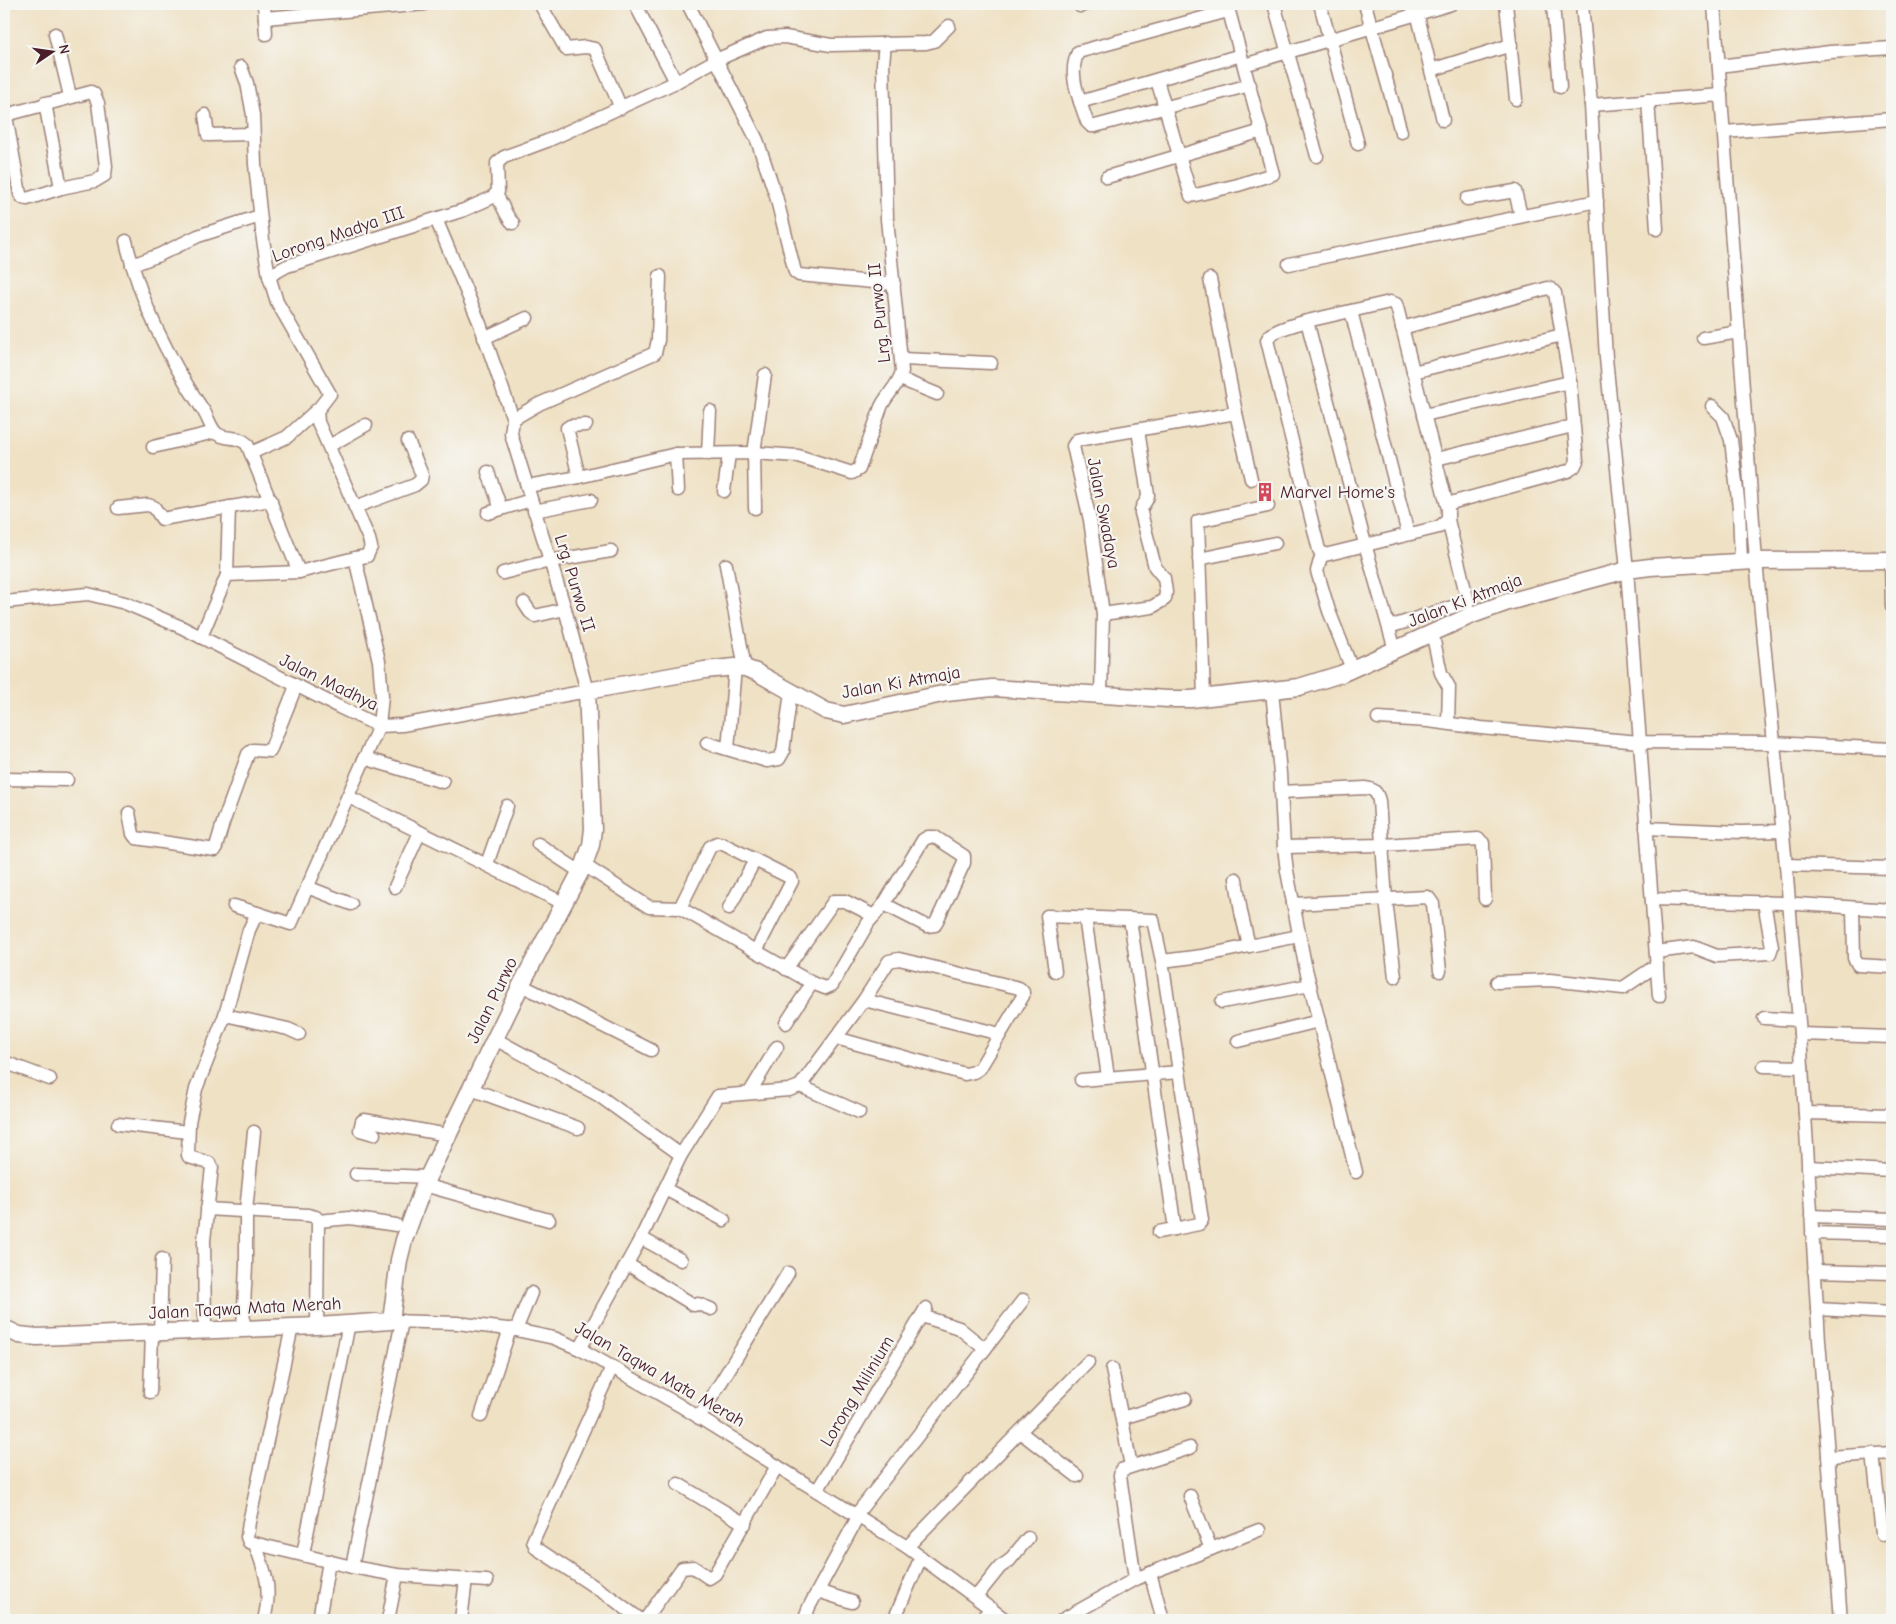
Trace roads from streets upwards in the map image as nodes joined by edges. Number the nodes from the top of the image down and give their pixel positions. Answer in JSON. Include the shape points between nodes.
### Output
{"nodes":[{"id":1,"x":264,"y":4,"type":"edge"},
{"id":2,"x":425,"y":4,"type":"edge"},
{"id":3,"x":540,"y":4,"type":"edge"},
{"id":4,"x":635,"y":4,"type":"edge"},
{"id":5,"x":688,"y":4,"type":"edge"},
{"id":6,"x":1274,"y":4,"type":"edge"},
{"id":7,"x":1320,"y":4,"type":"edge"},
{"id":8,"x":1365,"y":4,"type":"edge"},
{"id":9,"x":1451,"y":4,"type":"edge"},
{"id":10,"x":1506,"y":4,"type":"edge"},
{"id":11,"x":1553,"y":4,"type":"edge"},
{"id":12,"x":1582,"y":4,"type":"edge"},
{"id":13,"x":1714,"y":4,"type":"edge"},
{"id":14,"x":1227,"y":7,"type":"edge"},
{"id":15,"x":1416,"y":8,"type":"edge"},
{"id":16,"x":265,"y":18,"type":"junction"},
{"id":17,"x":949,"y":26,"type":"dead end"},
{"id":18,"x":1371,"y":27,"type":"junction"},
{"id":19,"x":55,"y":34,"type":"dead end"},
{"id":20,"x":266,"y":34,"type":"dead end"},
{"id":21,"x":1330,"y":39,"type":"junction"},
{"id":22,"x":885,"y":44,"type":"junction"},
{"id":23,"x":1511,"y":45,"type":"junction"},
{"id":24,"x":1892,"y":48,"type":"edge"},
{"id":25,"x":1288,"y":52,"type":"junction"},
{"id":26,"x":716,"y":60,"type":"junction"},
{"id":27,"x":1243,"y":60,"type":"junction"},
{"id":28,"x":1719,"y":66,"type":"junction"},
{"id":29,"x":241,"y":67,"type":"dead end"},
{"id":30,"x":1431,"y":70,"type":"junction"},
{"id":31,"x":1157,"y":80,"type":"junction"},
{"id":32,"x":676,"y":82,"type":"junction"},
{"id":33,"x":1250,"y":85,"type":"junction"},
{"id":34,"x":1560,"y":88,"type":"dead end"},
{"id":35,"x":70,"y":96,"type":"junction"},
{"id":36,"x":1712,"y":96,"type":"junction"},
{"id":37,"x":1516,"y":99,"type":"dead end"},
{"id":38,"x":1648,"y":100,"type":"junction"},
{"id":39,"x":1080,"y":102,"type":"junction"},
{"id":40,"x":45,"y":103,"type":"junction"},
{"id":41,"x":1591,"y":105,"type":"junction"},
{"id":42,"x":1164,"y":107,"type":"junction"},
{"id":43,"x":621,"y":108,"type":"junction"},
{"id":44,"x":5,"y":110,"type":"edge"},
{"id":45,"x":205,"y":115,"type":"dead end"},
{"id":46,"x":1443,"y":120,"type":"dead end"},
{"id":47,"x":1892,"y":120,"type":"edge"},
{"id":48,"x":1262,"y":131,"type":"junction"},
{"id":49,"x":1401,"y":132,"type":"dead end"},
{"id":50,"x":1724,"y":132,"type":"junction"},
{"id":51,"x":253,"y":134,"type":"junction"},
{"id":52,"x":1358,"y":144,"type":"dead end"},
{"id":53,"x":1179,"y":156,"type":"junction"},
{"id":54,"x":1317,"y":156,"type":"dead end"},
{"id":55,"x":1107,"y":177,"type":"dead end"},
{"id":56,"x":61,"y":188,"type":"junction"},
{"id":57,"x":496,"y":195,"type":"junction"},
{"id":58,"x":1468,"y":199,"type":"dead end"},
{"id":59,"x":1597,"y":201,"type":"junction"},
{"id":60,"x":260,"y":216,"type":"junction"},
{"id":61,"x":1521,"y":216,"type":"junction"},
{"id":62,"x":436,"y":219,"type":"junction"},
{"id":63,"x":514,"y":223,"type":"dead end"},
{"id":64,"x":1657,"y":229,"type":"dead end"},
{"id":65,"x":126,"y":241,"type":"dead end"},
{"id":66,"x":1289,"y":264,"type":"dead end"},
{"id":67,"x":132,"y":265,"type":"junction"},
{"id":68,"x":269,"y":276,"type":"junction"},
{"id":69,"x":660,"y":276,"type":"dead end"},
{"id":70,"x":1210,"y":279,"type":"dead end"},
{"id":71,"x":894,"y":284,"type":"junction"},
{"id":72,"x":1351,"y":311,"type":"junction"},
{"id":73,"x":527,"y":318,"type":"dead end"},
{"id":74,"x":1307,"y":321,"type":"junction"},
{"id":75,"x":1402,"y":328,"type":"junction"},
{"id":76,"x":1731,"y":334,"type":"junction"},
{"id":77,"x":1562,"y":335,"type":"junction"},
{"id":78,"x":484,"y":338,"type":"junction"},
{"id":79,"x":1702,"y":338,"type":"dead end"},
{"id":80,"x":902,"y":359,"type":"junction"},
{"id":81,"x":990,"y":363,"type":"dead end"},
{"id":82,"x":1413,"y":372,"type":"junction"},
{"id":83,"x":765,"y":375,"type":"dead end"},
{"id":84,"x":900,"y":379,"type":"junction"},
{"id":85,"x":1570,"y":382,"type":"junction"},
{"id":86,"x":937,"y":394,"type":"dead end"},
{"id":87,"x":1712,"y":406,"type":"dead end"},
{"id":88,"x":316,"y":410,"type":"junction"},
{"id":89,"x":710,"y":411,"type":"dead end"},
{"id":90,"x":1236,"y":413,"type":"junction"},
{"id":91,"x":1424,"y":415,"type":"junction"},
{"id":92,"x":513,"y":420,"type":"junction"},
{"id":93,"x":366,"y":425,"type":"dead end"},
{"id":94,"x":586,"y":425,"type":"dead end"},
{"id":95,"x":1573,"y":426,"type":"junction"},
{"id":96,"x":1138,"y":430,"type":"junction"},
{"id":97,"x":214,"y":432,"type":"junction"},
{"id":98,"x":408,"y":441,"type":"dead end"},
{"id":99,"x":329,"y":446,"type":"junction"},
{"id":100,"x":153,"y":447,"type":"dead end"},
{"id":101,"x":251,"y":453,"type":"junction"},
{"id":102,"x":754,"y":453,"type":"junction"},
{"id":103,"x":676,"y":454,"type":"junction"},
{"id":104,"x":708,"y":454,"type":"junction"},
{"id":105,"x":729,"y":454,"type":"junction"},
{"id":106,"x":1436,"y":459,"type":"junction"},
{"id":107,"x":488,"y":472,"type":"dead end"},
{"id":108,"x":579,"y":477,"type":"junction"},
{"id":109,"x":1251,"y":479,"type":"dead end"},
{"id":110,"x":527,"y":486,"type":"junction"},
{"id":111,"x":678,"y":490,"type":"dead end"},
{"id":112,"x":724,"y":491,"type":"dead end"},
{"id":113,"x":271,"y":500,"type":"junction"},
{"id":114,"x":591,"y":500,"type":"dead end"},
{"id":115,"x":1447,"y":504,"type":"junction"},
{"id":116,"x":533,"y":506,"type":"junction"},
{"id":117,"x":1268,"y":506,"type":"dead end"},
{"id":118,"x":229,"y":507,"type":"junction"},
{"id":119,"x":355,"y":507,"type":"junction"},
{"id":120,"x":118,"y":508,"type":"dead end"},
{"id":121,"x":755,"y":508,"type":"dead end"},
{"id":122,"x":501,"y":509,"type":"junction"},
{"id":123,"x":488,"y":513,"type":"dead end"},
{"id":124,"x":1448,"y":520,"type":"junction"},
{"id":125,"x":1408,"y":534,"type":"junction"},
{"id":126,"x":1275,"y":543,"type":"dead end"},
{"id":127,"x":1365,"y":544,"type":"junction"},
{"id":128,"x":611,"y":551,"type":"dead end"},
{"id":129,"x":1322,"y":553,"type":"junction"},
{"id":130,"x":355,"y":558,"type":"junction"},
{"id":131,"x":1199,"y":560,"type":"junction"},
{"id":132,"x":1891,"y":560,"type":"edge"},
{"id":133,"x":550,"y":561,"type":"junction"},
{"id":134,"x":1749,"y":561,"type":"junction"},
{"id":135,"x":726,"y":565,"type":"dead end"},
{"id":136,"x":1627,"y":570,"type":"junction"},
{"id":137,"x":299,"y":572,"type":"junction"},
{"id":138,"x":503,"y":573,"type":"dead end"},
{"id":139,"x":227,"y":575,"type":"junction"},
{"id":140,"x":4,"y":602,"type":"edge"},
{"id":141,"x":524,"y":603,"type":"dead end"},
{"id":142,"x":1892,"y":606,"type":"edge"},
{"id":143,"x":565,"y":609,"type":"junction"},
{"id":144,"x":1103,"y":614,"type":"junction"},
{"id":145,"x":1389,"y":627,"type":"junction"},
{"id":146,"x":1432,"y":632,"type":"junction"},
{"id":147,"x":201,"y":637,"type":"junction"},
{"id":148,"x":1395,"y":650,"type":"junction"},
{"id":149,"x":740,"y":668,"type":"junction"},
{"id":150,"x":1352,"y":669,"type":"junction"},
{"id":151,"x":296,"y":686,"type":"junction"},
{"id":152,"x":1272,"y":690,"type":"junction"},
{"id":153,"x":587,"y":691,"type":"junction"},
{"id":154,"x":791,"y":692,"type":"junction"},
{"id":155,"x":1101,"y":695,"type":"junction"},
{"id":156,"x":1204,"y":698,"type":"junction"},
{"id":157,"x":1378,"y":718,"type":"dead end"},
{"id":158,"x":1448,"y":723,"type":"junction"},
{"id":159,"x":379,"y":726,"type":"junction"},
{"id":160,"x":1640,"y":742,"type":"junction"},
{"id":161,"x":707,"y":743,"type":"dead end"},
{"id":162,"x":1767,"y":744,"type":"junction"},
{"id":163,"x":728,"y":749,"type":"junction"},
{"id":164,"x":1892,"y":749,"type":"edge"},
{"id":165,"x":364,"y":758,"type":"junction"},
{"id":166,"x":4,"y":779,"type":"edge"},
{"id":167,"x":67,"y":780,"type":"dead end"},
{"id":168,"x":443,"y":782,"type":"dead end"},
{"id":169,"x":1281,"y":792,"type":"junction"},
{"id":170,"x":349,"y":797,"type":"junction"},
{"id":171,"x":507,"y":806,"type":"dead end"},
{"id":172,"x":129,"y":813,"type":"dead end"},
{"id":173,"x":1646,"y":828,"type":"junction"},
{"id":174,"x":1780,"y":831,"type":"junction"},
{"id":175,"x":420,"y":832,"type":"junction"},
{"id":176,"x":538,"y":844,"type":"dead end"},
{"id":177,"x":1383,"y":845,"type":"junction"},
{"id":178,"x":1284,"y":848,"type":"junction"},
{"id":179,"x":755,"y":860,"type":"junction"},
{"id":180,"x":487,"y":864,"type":"junction"},
{"id":181,"x":1786,"y":865,"type":"junction"},
{"id":182,"x":582,"y":868,"type":"junction"},
{"id":183,"x":1892,"y":868,"type":"edge"},
{"id":184,"x":1236,"y":880,"type":"dead end"},
{"id":185,"x":308,"y":887,"type":"junction"},
{"id":186,"x":395,"y":888,"type":"dead end"},
{"id":187,"x":1485,"y":899,"type":"dead end"},
{"id":188,"x":1652,"y":899,"type":"junction"},
{"id":189,"x":1386,"y":900,"type":"junction"},
{"id":190,"x":563,"y":903,"type":"junction"},
{"id":191,"x":1776,"y":903,"type":"junction"},
{"id":192,"x":351,"y":904,"type":"dead end"},
{"id":193,"x":884,"y":904,"type":"junction"},
{"id":194,"x":1293,"y":904,"type":"junction"},
{"id":195,"x":234,"y":906,"type":"dead end"},
{"id":196,"x":680,"y":908,"type":"junction"},
{"id":197,"x":729,"y":908,"type":"dead end"},
{"id":198,"x":1853,"y":908,"type":"junction"},
{"id":199,"x":1892,"y":910,"type":"edge"},
{"id":200,"x":257,"y":913,"type":"junction"},
{"id":201,"x":874,"y":916,"type":"junction"},
{"id":202,"x":1085,"y":917,"type":"junction"},
{"id":203,"x":1130,"y":919,"type":"junction"},
{"id":204,"x":1299,"y":936,"type":"junction"},
{"id":205,"x":1249,"y":946,"type":"junction"},
{"id":206,"x":756,"y":951,"type":"junction"},
{"id":207,"x":1656,"y":952,"type":"junction"},
{"id":208,"x":1162,"y":961,"type":"junction"},
{"id":209,"x":1657,"y":965,"type":"junction"},
{"id":210,"x":1892,"y":967,"type":"edge"},
{"id":211,"x":786,"y":969,"type":"junction"},
{"id":212,"x":1055,"y":971,"type":"dead end"},
{"id":213,"x":1440,"y":971,"type":"dead end"},
{"id":214,"x":1396,"y":977,"type":"dead end"},
{"id":215,"x":1497,"y":982,"type":"dead end"},
{"id":216,"x":812,"y":984,"type":"junction"},
{"id":217,"x":521,"y":985,"type":"junction"},
{"id":218,"x":1310,"y":985,"type":"junction"},
{"id":219,"x":1659,"y":996,"type":"dead end"},
{"id":220,"x":864,"y":1000,"type":"junction"},
{"id":221,"x":1222,"y":1002,"type":"dead end"},
{"id":222,"x":225,"y":1015,"type":"junction"},
{"id":223,"x":1768,"y":1019,"type":"dead end"},
{"id":224,"x":1795,"y":1020,"type":"junction"},
{"id":225,"x":1319,"y":1021,"type":"junction"},
{"id":226,"x":786,"y":1023,"type":"dead end"},
{"id":227,"x":299,"y":1034,"type":"dead end"},
{"id":228,"x":1000,"y":1034,"type":"junction"},
{"id":229,"x":1800,"y":1034,"type":"junction"},
{"id":230,"x":1892,"y":1037,"type":"edge"},
{"id":231,"x":836,"y":1038,"type":"junction"},
{"id":232,"x":495,"y":1039,"type":"junction"},
{"id":233,"x":1238,"y":1041,"type":"dead end"},
{"id":234,"x":777,"y":1047,"type":"dead end"},
{"id":235,"x":650,"y":1050,"type":"dead end"},
{"id":236,"x":4,"y":1062,"type":"edge"},
{"id":237,"x":1769,"y":1066,"type":"dead end"},
{"id":238,"x":1799,"y":1067,"type":"junction"},
{"id":239,"x":1179,"y":1072,"type":"junction"},
{"id":240,"x":1152,"y":1074,"type":"junction"},
{"id":241,"x":1108,"y":1077,"type":"junction"},
{"id":242,"x":50,"y":1079,"type":"dead end"},
{"id":243,"x":1080,"y":1080,"type":"dead end"},
{"id":244,"x":800,"y":1086,"type":"junction"},
{"id":245,"x":471,"y":1089,"type":"junction"},
{"id":246,"x":750,"y":1092,"type":"junction"},
{"id":247,"x":859,"y":1112,"type":"dead end"},
{"id":248,"x":1804,"y":1113,"type":"junction"},
{"id":249,"x":1892,"y":1116,"type":"edge"},
{"id":250,"x":118,"y":1124,"type":"dead end"},
{"id":251,"x":578,"y":1128,"type":"dead end"},
{"id":252,"x":188,"y":1132,"type":"junction"},
{"id":253,"x":254,"y":1132,"type":"dead end"},
{"id":254,"x":374,"y":1134,"type":"dead end"},
{"id":255,"x":448,"y":1135,"type":"junction"},
{"id":256,"x":681,"y":1155,"type":"junction"},
{"id":257,"x":1808,"y":1167,"type":"junction"},
{"id":258,"x":1892,"y":1171,"type":"edge"},
{"id":259,"x":1356,"y":1172,"type":"dead end"},
{"id":260,"x":356,"y":1174,"type":"dead end"},
{"id":261,"x":426,"y":1181,"type":"junction"},
{"id":262,"x":665,"y":1189,"type":"junction"},
{"id":263,"x":208,"y":1209,"type":"junction"},
{"id":264,"x":246,"y":1211,"type":"junction"},
{"id":265,"x":1811,"y":1216,"type":"junction"},
{"id":266,"x":1892,"y":1219,"type":"edge"},
{"id":267,"x":549,"y":1220,"type":"dead end"},
{"id":268,"x":724,"y":1220,"type":"dead end"},
{"id":269,"x":318,"y":1221,"type":"junction"},
{"id":270,"x":396,"y":1225,"type":"dead end"},
{"id":271,"x":1175,"y":1229,"type":"junction"},
{"id":272,"x":1159,"y":1232,"type":"dead end"},
{"id":273,"x":1812,"y":1233,"type":"junction"},
{"id":274,"x":1892,"y":1235,"type":"edge"},
{"id":275,"x":641,"y":1238,"type":"junction"},
{"id":276,"x":162,"y":1259,"type":"dead end"},
{"id":277,"x":681,"y":1260,"type":"dead end"},
{"id":278,"x":627,"y":1264,"type":"junction"},
{"id":279,"x":1814,"y":1271,"type":"junction"},
{"id":280,"x":788,"y":1273,"type":"dead end"},
{"id":281,"x":1892,"y":1273,"type":"edge"},
{"id":282,"x":531,"y":1293,"type":"dead end"},
{"id":283,"x":1023,"y":1300,"type":"dead end"},
{"id":284,"x":711,"y":1309,"type":"dead end"},
{"id":285,"x":1817,"y":1309,"type":"junction"},
{"id":286,"x":1892,"y":1313,"type":"edge"},
{"id":287,"x":396,"y":1321,"type":"junction"},
{"id":288,"x":349,"y":1323,"type":"junction"},
{"id":289,"x":317,"y":1326,"type":"junction"},
{"id":290,"x":292,"y":1327,"type":"junction"},
{"id":291,"x":4,"y":1328,"type":"edge"},
{"id":292,"x":243,"y":1328,"type":"junction"},
{"id":293,"x":204,"y":1330,"type":"junction"},
{"id":294,"x":513,"y":1330,"type":"junction"},
{"id":295,"x":156,"y":1333,"type":"junction"},
{"id":296,"x":580,"y":1348,"type":"junction"},
{"id":297,"x":986,"y":1349,"type":"junction"},
{"id":298,"x":1088,"y":1362,"type":"dead end"},
{"id":299,"x":612,"y":1367,"type":"junction"},
{"id":300,"x":1112,"y":1369,"type":"dead end"},
{"id":301,"x":150,"y":1392,"type":"dead end"},
{"id":302,"x":1185,"y":1399,"type":"dead end"},
{"id":303,"x":481,"y":1416,"type":"dead end"},
{"id":304,"x":699,"y":1418,"type":"junction"},
{"id":305,"x":1122,"y":1418,"type":"junction"},
{"id":306,"x":1020,"y":1432,"type":"junction"},
{"id":307,"x":1190,"y":1448,"type":"dead end"},
{"id":308,"x":1892,"y":1453,"type":"edge"},
{"id":309,"x":1873,"y":1454,"type":"junction"},
{"id":310,"x":1828,"y":1457,"type":"junction"},
{"id":311,"x":777,"y":1466,"type":"junction"},
{"id":312,"x":1131,"y":1466,"type":"junction"},
{"id":313,"x":1077,"y":1476,"type":"dead end"},
{"id":314,"x":678,"y":1484,"type":"dead end"},
{"id":315,"x":817,"y":1491,"type":"junction"},
{"id":316,"x":1190,"y":1496,"type":"dead end"},
{"id":317,"x":857,"y":1516,"type":"junction"},
{"id":318,"x":745,"y":1524,"type":"junction"},
{"id":319,"x":1259,"y":1530,"type":"dead end"},
{"id":320,"x":1882,"y":1534,"type":"dead end"},
{"id":321,"x":1028,"y":1538,"type":"dead end"},
{"id":322,"x":255,"y":1544,"type":"junction"},
{"id":323,"x":907,"y":1547,"type":"junction"},
{"id":324,"x":1211,"y":1549,"type":"junction"},
{"id":325,"x":304,"y":1554,"type":"junction"},
{"id":326,"x":921,"y":1557,"type":"junction"},
{"id":327,"x":330,"y":1561,"type":"junction"},
{"id":328,"x":352,"y":1567,"type":"junction"},
{"id":329,"x":1150,"y":1573,"type":"junction"},
{"id":330,"x":397,"y":1575,"type":"junction"},
{"id":331,"x":466,"y":1579,"type":"junction"},
{"id":332,"x":1135,"y":1579,"type":"junction"},
{"id":333,"x":486,"y":1581,"type":"dead end"},
{"id":334,"x":818,"y":1591,"type":"junction"},
{"id":335,"x":976,"y":1597,"type":"junction"},
{"id":336,"x":852,"y":1602,"type":"dead end"},
{"id":337,"x":992,"y":1609,"type":"junction"},
{"id":338,"x":1077,"y":1616,"type":"edge"},
{"id":339,"x":264,"y":1620,"type":"edge"},
{"id":340,"x":319,"y":1620,"type":"edge"},
{"id":341,"x":388,"y":1620,"type":"edge"},
{"id":342,"x":461,"y":1620,"type":"edge"},
{"id":343,"x":641,"y":1620,"type":"edge"},
{"id":344,"x":645,"y":1620,"type":"edge"},
{"id":345,"x":804,"y":1620,"type":"edge"},
{"id":346,"x":894,"y":1620,"type":"edge"},
{"id":347,"x":980,"y":1620,"type":"edge"},
{"id":348,"x":1006,"y":1620,"type":"edge"},
{"id":349,"x":1062,"y":1620,"type":"edge"},
{"id":350,"x":1163,"y":1620,"type":"edge"},
{"id":351,"x":1841,"y":1620,"type":"edge"}],
"edges":[{"from":1,"to":16,"type":"street"},
{"from":2,"to":16,"type":"street"},
{"from":3,"to":43,"type":"street","via":[[566,49],[595,49]]},
{"from":4,"to":32,"type":"street"},
{"from":5,"to":26,"type":"street"},
{"from":6,"to":25,"type":"street"},
{"from":7,"to":21,"type":"street"},
{"from":8,"to":18,"type":"street"},
{"from":9,"to":15,"type":"street"},
{"from":10,"to":23,"type":"street"},
{"from":11,"to":34,"type":"street"},
{"from":12,"to":41,"type":"street"},
{"from":13,"to":28,"type":"street"},
{"from":14,"to":27,"type":"street"},
{"from":14,"to":39,"type":"street","via":[[1078,52],[1072,68]]},
{"from":15,"to":18,"type":"street"},
{"from":15,"to":30,"type":"street"},
{"from":16,"to":20,"type":"street"},
{"from":17,"to":22,"type":"street","via":[[934,41]]},
{"from":18,"to":21,"type":"street"},
{"from":18,"to":49,"type":"street"},
{"from":19,"to":35,"type":"street"},
{"from":21,"to":25,"type":"street"},
{"from":21,"to":52,"type":"street"},
{"from":22,"to":26,"type":"street","via":[[831,45],[776,37]]},
{"from":22,"to":71,"type":"street","name":"Lrg. Purwo II","via":[[884,159]]},
{"from":23,"to":30,"type":"street"},
{"from":23,"to":37,"type":"street"},
{"from":24,"to":28,"type":"street"},
{"from":25,"to":27,"type":"street"},
{"from":25,"to":54,"type":"street"},
{"from":26,"to":32,"type":"street"},
{"from":26,"to":71,"type":"street","via":[[767,164],[796,274]]},
{"from":27,"to":31,"type":"street"},
{"from":27,"to":33,"type":"street"},
{"from":28,"to":36,"type":"street"},
{"from":29,"to":51,"type":"street","via":[[247,83]]},
{"from":30,"to":46,"type":"street"},
{"from":31,"to":39,"type":"street"},
{"from":31,"to":42,"type":"street"},
{"from":32,"to":43,"type":"street"},
{"from":33,"to":42,"type":"street"},
{"from":33,"to":48,"type":"street"},
{"from":35,"to":40,"type":"street"},
{"from":35,"to":56,"type":"street","via":[[88,91],[94,94],[106,166],[105,175],[95,181]]},
{"from":36,"to":38,"type":"street"},
{"from":36,"to":50,"type":"street"},
{"from":38,"to":41,"type":"street"},
{"from":38,"to":64,"type":"street"},
{"from":39,"to":42,"type":"street","via":[[1091,126]]},
{"from":40,"to":44,"type":"street"},
{"from":40,"to":56,"type":"street"},
{"from":41,"to":59,"type":"street"},
{"from":42,"to":53,"type":"street"},
{"from":43,"to":57,"type":"street","via":[[547,142],[504,157],[497,163]]},
{"from":44,"to":56,"type":"street","via":[[20,194],[27,199]]},
{"from":45,"to":51,"type":"street","via":[[208,135]]},
{"from":47,"to":50,"type":"street"},
{"from":48,"to":53,"type":"street"},
{"from":48,"to":53,"type":"street","via":[[1273,174],[1262,178],[1191,196]]},
{"from":50,"to":76,"type":"street"},
{"from":51,"to":60,"type":"street"},
{"from":53,"to":55,"type":"street"},
{"from":57,"to":62,"type":"street","name":"Lorong Madya III"},
{"from":57,"to":63,"type":"street","via":[[507,217]]},
{"from":58,"to":61,"type":"street","via":[[1515,191]]},
{"from":59,"to":61,"type":"street"},
{"from":59,"to":136,"type":"street","via":[[1606,358]]},
{"from":60,"to":67,"type":"street","via":[[198,236]]},
{"from":60,"to":68,"type":"street"},
{"from":61,"to":66,"type":"street"},
{"from":62,"to":68,"type":"street","name":"Lorong Madya III","via":[[287,266]]},
{"from":62,"to":78,"type":"street","name":"Lrg. Purwo II"},
{"from":65,"to":67,"type":"street"},
{"from":67,"to":97,"type":"street","via":[[160,335]]},
{"from":68,"to":88,"type":"street","name":"Lorong Madya III","via":[[277,302],[330,394]]},
{"from":69,"to":92,"type":"street","via":[[655,353],[538,404]]},
{"from":70,"to":90,"type":"street"},
{"from":71,"to":80,"type":"street","name":"Lrg. Purwo II"},
{"from":72,"to":74,"type":"street"},
{"from":72,"to":75,"type":"street","via":[[1394,303]]},
{"from":72,"to":125,"type":"street"},
{"from":73,"to":78,"type":"street"},
{"from":74,"to":127,"type":"street"},
{"from":74,"to":129,"type":"street","via":[[1269,335],[1267,340]]},
{"from":75,"to":77,"type":"street","via":[[1548,288],[1555,293]]},
{"from":75,"to":82,"type":"street"},
{"from":76,"to":79,"type":"street"},
{"from":76,"to":134,"type":"street"},
{"from":77,"to":82,"type":"street"},
{"from":77,"to":85,"type":"street"},
{"from":78,"to":92,"type":"street","name":"Lrg. Purwo II"},
{"from":80,"to":81,"type":"street"},
{"from":80,"to":84,"type":"street","name":"Lrg. Purwo II"},
{"from":82,"to":91,"type":"street"},
{"from":83,"to":102,"type":"street"},
{"from":84,"to":86,"type":"street"},
{"from":84,"to":102,"type":"street","name":"Lrg. Purwo II","via":[[886,397],[858,469],[854,472],[798,456]]},
{"from":85,"to":91,"type":"street"},
{"from":85,"to":95,"type":"street"},
{"from":87,"to":134,"type":"street","via":[[1726,423],[1731,440]]},
{"from":88,"to":99,"type":"street"},
{"from":88,"to":101,"type":"street","via":[[287,437]]},
{"from":89,"to":104,"type":"street"},
{"from":90,"to":96,"type":"street","name":"Jalan Swadaya"},
{"from":90,"to":109,"type":"street"},
{"from":91,"to":106,"type":"street"},
{"from":92,"to":110,"type":"street","name":"Lrg. Purwo II","via":[[510,434]]},
{"from":93,"to":99,"type":"street"},
{"from":94,"to":108,"type":"street","via":[[567,428]]},
{"from":95,"to":106,"type":"street"},
{"from":95,"to":115,"type":"street","via":[[1577,461],[1572,469]]},
{"from":96,"to":144,"type":"street","name":"Jalan Swadaya","via":[[1077,440],[1073,446],[1090,520]]},
{"from":96,"to":144,"type":"street","via":[[1148,495],[1141,513],[1155,567],[1164,578],[1166,595],[1162,602],[1152,607]]},
{"from":97,"to":100,"type":"street"},
{"from":97,"to":101,"type":"street","via":[[240,438]]},
{"from":98,"to":119,"type":"street","via":[[422,475],[421,480]]},
{"from":99,"to":119,"type":"street"},
{"from":101,"to":113,"type":"street"},
{"from":102,"to":105,"type":"street","name":"Lrg. Purwo II"},
{"from":102,"to":121,"type":"street"},
{"from":103,"to":104,"type":"street","name":"Lrg. Purwo II"},
{"from":103,"to":108,"type":"street","name":"Lrg. Purwo II"},
{"from":103,"to":111,"type":"street"},
{"from":104,"to":105,"type":"street","name":"Lrg. Purwo II"},
{"from":105,"to":112,"type":"street"},
{"from":106,"to":115,"type":"street"},
{"from":107,"to":122,"type":"street"},
{"from":108,"to":110,"type":"street","name":"Lrg. Purwo II"},
{"from":110,"to":116,"type":"street","name":"Lrg. Purwo II"},
{"from":113,"to":118,"type":"street"},
{"from":113,"to":137,"type":"street"},
{"from":114,"to":116,"type":"street"},
{"from":115,"to":124,"type":"street"},
{"from":116,"to":122,"type":"street"},
{"from":116,"to":133,"type":"street","name":"Lrg. Purwo II"},
{"from":117,"to":131,"type":"street","via":[[1198,521]]},
{"from":118,"to":120,"type":"street","via":[[162,519],[154,507],[148,505]]},
{"from":118,"to":139,"type":"street"},
{"from":119,"to":130,"type":"street","via":[[371,547],[366,556]]},
{"from":122,"to":123,"type":"street"},
{"from":124,"to":125,"type":"street","via":[[1439,527]]},
{"from":124,"to":145,"type":"street","via":[[1468,602]]},
{"from":125,"to":127,"type":"street"},
{"from":126,"to":131,"type":"street"},
{"from":127,"to":129,"type":"street"},
{"from":127,"to":145,"type":"street"},
{"from":128,"to":133,"type":"street"},
{"from":129,"to":150,"type":"street","via":[[1317,571]]},
{"from":130,"to":137,"type":"street"},
{"from":130,"to":159,"type":"street","via":[[379,661],[382,696]]},
{"from":131,"to":156,"type":"street"},
{"from":132,"to":134,"type":"street","name":"Jalan Ki Atmaja"},
{"from":132,"to":142,"type":"street"},
{"from":133,"to":138,"type":"street"},
{"from":133,"to":143,"type":"street","name":"Lrg. Purwo II"},
{"from":134,"to":136,"type":"street","name":"Jalan Ki Atmaja"},
{"from":134,"to":162,"type":"street"},
{"from":135,"to":149,"type":"street"},
{"from":136,"to":146,"type":"street","name":"Jalan Ki Atmaja","via":[[1508,602]]},
{"from":136,"to":160,"type":"street"},
{"from":137,"to":139,"type":"street"},
{"from":139,"to":147,"type":"street"},
{"from":140,"to":147,"type":"street","name":"Jalan Madhya","via":[[93,596],[124,602]]},
{"from":141,"to":143,"type":"street","via":[[535,616]]},
{"from":143,"to":153,"type":"street","name":"Lrg. Purwo II"},
{"from":144,"to":155,"type":"street","name":"Jalan Swadaya"},
{"from":145,"to":148,"type":"street"},
{"from":146,"to":148,"type":"street","name":"Jalan Ki Atmaja"},
{"from":146,"to":158,"type":"street","via":[[1441,673],[1449,687]]},
{"from":147,"to":151,"type":"street","name":"Jalan Madhya"},
{"from":148,"to":150,"type":"street","name":"Jalan Ki Atmaja"},
{"from":149,"to":153,"type":"street","via":[[682,673]]},
{"from":149,"to":154,"type":"street","name":"Jalan Ki Atmaja","via":[[756,672]]},
{"from":149,"to":163,"type":"street"},
{"from":150,"to":152,"type":"street","name":"Jalan Ki Atmaja","via":[[1322,681]]},
{"from":151,"to":159,"type":"street","name":"Jalan Madhya"},
{"from":151,"to":172,"type":"street","via":[[270,751],[253,750],[248,754],[215,850],[136,838]]},
{"from":152,"to":156,"type":"street","name":"Jalan Ki Atmaja"},
{"from":152,"to":169,"type":"street"},
{"from":153,"to":159,"type":"street","name":"Jalan Madhya","via":[[402,725]]},
{"from":153,"to":182,"type":"street","name":"Jalan Purwo","via":[[593,829]]},
{"from":154,"to":155,"type":"street","name":"Jalan Ki Atmaja","via":[[826,711],[844,714],[947,693],[992,688]]},
{"from":154,"to":163,"type":"street","via":[[783,752],[779,759],[767,761]]},
{"from":155,"to":156,"type":"street","name":"Jalan Ki Atmaja"},
{"from":157,"to":158,"type":"street"},
{"from":158,"to":160,"type":"street"},
{"from":159,"to":165,"type":"street"},
{"from":160,"to":162,"type":"street"},
{"from":160,"to":173,"type":"street"},
{"from":161,"to":163,"type":"street"},
{"from":162,"to":164,"type":"street"},
{"from":162,"to":174,"type":"street"},
{"from":165,"to":168,"type":"street"},
{"from":165,"to":170,"type":"street"},
{"from":166,"to":167,"type":"street"},
{"from":169,"to":177,"type":"street","via":[[1374,790],[1378,796]]},
{"from":169,"to":178,"type":"street"},
{"from":170,"to":175,"type":"street"},
{"from":170,"to":185,"type":"street"},
{"from":171,"to":180,"type":"street"},
{"from":173,"to":174,"type":"street"},
{"from":173,"to":188,"type":"street"},
{"from":174,"to":181,"type":"street"},
{"from":175,"to":180,"type":"street"},
{"from":175,"to":186,"type":"street"},
{"from":176,"to":182,"type":"street"},
{"from":177,"to":178,"type":"street"},
{"from":177,"to":187,"type":"street","via":[[1478,838],[1483,843]]},
{"from":177,"to":189,"type":"street"},
{"from":178,"to":194,"type":"street"},
{"from":179,"to":196,"type":"street","via":[[719,842],[712,845]]},
{"from":179,"to":197,"type":"street"},
{"from":179,"to":206,"type":"street","via":[[792,880]]},
{"from":180,"to":190,"type":"street"},
{"from":181,"to":183,"type":"street"},
{"from":181,"to":191,"type":"street"},
{"from":182,"to":190,"type":"street","name":"Jalan Purwo"},
{"from":182,"to":196,"type":"street","via":[[648,907]]},
{"from":184,"to":205,"type":"street"},
{"from":185,"to":192,"type":"street"},
{"from":185,"to":200,"type":"street","via":[[292,924]]},
{"from":188,"to":191,"type":"street"},
{"from":188,"to":207,"type":"street"},
{"from":189,"to":194,"type":"street"},
{"from":189,"to":213,"type":"street","via":[[1430,898]]},
{"from":189,"to":214,"type":"street"},
{"from":190,"to":217,"type":"street","name":"Jalan Purwo"},
{"from":191,"to":198,"type":"street"},
{"from":191,"to":207,"type":"street","via":[[1770,953],[1717,956],[1694,947]]},
{"from":191,"to":224,"type":"street"},
{"from":193,"to":193,"type":"street","via":[[927,926],[934,925],[964,863],[964,856],[935,837],[926,838]]},
{"from":193,"to":201,"type":"street"},
{"from":194,"to":204,"type":"street"},
{"from":195,"to":200,"type":"street"},
{"from":196,"to":206,"type":"street"},
{"from":198,"to":199,"type":"street"},
{"from":198,"to":210,"type":"street","via":[[1854,958],[1858,965]]},
{"from":200,"to":222,"type":"street","via":[[249,930]]},
{"from":201,"to":211,"type":"street","via":[[845,901],[834,901]]},
{"from":201,"to":216,"type":"street","via":[[832,985],[825,988]]},
{"from":202,"to":203,"type":"street"},
{"from":202,"to":212,"type":"street","via":[[1047,916]]},
{"from":202,"to":241,"type":"street"},
{"from":203,"to":208,"type":"street","via":[[1153,920]]},
{"from":203,"to":240,"type":"street"},
{"from":204,"to":205,"type":"street"},
{"from":204,"to":218,"type":"street"},
{"from":205,"to":208,"type":"street"},
{"from":206,"to":211,"type":"street"},
{"from":207,"to":209,"type":"street"},
{"from":208,"to":239,"type":"street"},
{"from":209,"to":215,"type":"street","via":[[1623,988],[1550,980]]},
{"from":209,"to":219,"type":"street"},
{"from":211,"to":216,"type":"street"},
{"from":216,"to":226,"type":"street"},
{"from":217,"to":232,"type":"street","name":"Jalan Purwo"},
{"from":217,"to":235,"type":"street"},
{"from":218,"to":221,"type":"street"},
{"from":218,"to":225,"type":"street"},
{"from":220,"to":228,"type":"street"},
{"from":220,"to":228,"type":"street","via":[[889,961],[896,958],[1019,988],[1023,996]]},
{"from":220,"to":231,"type":"street"},
{"from":222,"to":227,"type":"street"},
{"from":222,"to":252,"type":"street","via":[[196,1089]]},
{"from":223,"to":224,"type":"street"},
{"from":224,"to":229,"type":"street"},
{"from":225,"to":233,"type":"street"},
{"from":225,"to":259,"type":"street"},
{"from":228,"to":231,"type":"street","via":[[980,1068],[965,1074]]},
{"from":229,"to":230,"type":"street"},
{"from":229,"to":238,"type":"street"},
{"from":231,"to":244,"type":"street"},
{"from":232,"to":245,"type":"street","name":"Jalan Purwo"},
{"from":232,"to":256,"type":"street","via":[[598,1095]]},
{"from":234,"to":246,"type":"street"},
{"from":236,"to":242,"type":"street"},
{"from":237,"to":238,"type":"street"},
{"from":238,"to":248,"type":"street"},
{"from":239,"to":240,"type":"street"},
{"from":239,"to":271,"type":"street","via":[[1202,1220],[1199,1224]]},
{"from":240,"to":241,"type":"street"},
{"from":240,"to":271,"type":"street"},
{"from":241,"to":243,"type":"street"},
{"from":244,"to":246,"type":"street","via":[[789,1090]]},
{"from":244,"to":247,"type":"street"},
{"from":245,"to":251,"type":"street"},
{"from":245,"to":255,"type":"street","name":"Jalan Purwo"},
{"from":246,"to":256,"type":"street","via":[[716,1098]]},
{"from":248,"to":249,"type":"street"},
{"from":248,"to":257,"type":"street"},
{"from":250,"to":252,"type":"street"},
{"from":252,"to":263,"type":"street","via":[[189,1158],[209,1163],[212,1167]]},
{"from":253,"to":264,"type":"street"},
{"from":254,"to":255,"type":"street","via":[[360,1130],[362,1121]]},
{"from":255,"to":261,"type":"street","name":"Jalan Purwo"},
{"from":256,"to":262,"type":"street"},
{"from":257,"to":258,"type":"street"},
{"from":257,"to":265,"type":"street"},
{"from":260,"to":261,"type":"street"},
{"from":261,"to":267,"type":"street"},
{"from":261,"to":287,"type":"street","name":"Jalan Purwo","via":[[399,1260]]},
{"from":262,"to":268,"type":"street"},
{"from":262,"to":275,"type":"street"},
{"from":263,"to":264,"type":"street"},
{"from":263,"to":293,"type":"street","via":[[204,1240]]},
{"from":264,"to":269,"type":"street","via":[[308,1215]]},
{"from":264,"to":292,"type":"street"},
{"from":265,"to":266,"type":"street"},
{"from":265,"to":273,"type":"street"},
{"from":269,"to":270,"type":"street","via":[[350,1218]]},
{"from":269,"to":289,"type":"street"},
{"from":271,"to":272,"type":"street"},
{"from":273,"to":274,"type":"street"},
{"from":273,"to":279,"type":"street"},
{"from":275,"to":277,"type":"street"},
{"from":275,"to":278,"type":"street"},
{"from":276,"to":295,"type":"street"},
{"from":278,"to":284,"type":"street","via":[[694,1305]]},
{"from":278,"to":296,"type":"street"},
{"from":279,"to":281,"type":"street"},
{"from":279,"to":285,"type":"street"},
{"from":280,"to":304,"type":"street"},
{"from":282,"to":294,"type":"street"},
{"from":283,"to":297,"type":"street"},
{"from":285,"to":286,"type":"street"},
{"from":285,"to":310,"type":"street"},
{"from":287,"to":288,"type":"street","name":"Jalan Taqwa Mata Merah"},
{"from":287,"to":294,"type":"street","name":"Jalan Taqwa Mata Merah","via":[[456,1323]]},
{"from":287,"to":328,"type":"street"},
{"from":288,"to":289,"type":"street","name":"Jalan Taqwa Mata Merah"},
{"from":288,"to":325,"type":"street"},
{"from":289,"to":290,"type":"street","name":"Jalan Taqwa Mata Merah"},
{"from":290,"to":292,"type":"street","name":"Jalan Taqwa Mata Merah"},
{"from":290,"to":322,"type":"street","via":[[246,1537]]},
{"from":291,"to":295,"type":"street","name":"Jalan Taqwa Mata Merah","via":[[19,1335],[37,1337]]},
{"from":292,"to":293,"type":"street","name":"Jalan Taqwa Mata Merah"},
{"from":293,"to":295,"type":"street","name":"Jalan Taqwa Mata Merah"},
{"from":294,"to":296,"type":"street","name":"Jalan Taqwa Mata Merah","via":[[554,1338]]},
{"from":294,"to":303,"type":"street"},
{"from":295,"to":301,"type":"street"},
{"from":296,"to":299,"type":"street","name":"Jalan Taqwa Mata Merah"},
{"from":297,"to":315,"type":"street","name":"Lorong Milinium","via":[[959,1328],[924,1312]]},
{"from":297,"to":317,"type":"street"},
{"from":298,"to":306,"type":"street"},
{"from":299,"to":304,"type":"street","name":"Jalan Taqwa Mata Merah"},
{"from":299,"to":343,"type":"street","via":[[533,1541],[536,1548]]},
{"from":300,"to":305,"type":"street"},
{"from":302,"to":305,"type":"street"},
{"from":304,"to":311,"type":"street","name":"Jalan Taqwa Mata Merah"},
{"from":305,"to":312,"type":"street"},
{"from":306,"to":313,"type":"street"},
{"from":306,"to":323,"type":"street"},
{"from":307,"to":312,"type":"street"},
{"from":308,"to":309,"type":"street"},
{"from":309,"to":310,"type":"street"},
{"from":309,"to":320,"type":"street"},
{"from":310,"to":351,"type":"street"},
{"from":311,"to":315,"type":"street","name":"Jalan Taqwa Mata Merah"},
{"from":311,"to":318,"type":"street"},
{"from":312,"to":332,"type":"street","via":[[1121,1470],[1120,1476]]},
{"from":314,"to":318,"type":"street"},
{"from":315,"to":317,"type":"street","name":"Jalan Taqwa Mata Merah"},
{"from":316,"to":324,"type":"street"},
{"from":317,"to":323,"type":"street","name":"Jalan Taqwa Mata Merah"},
{"from":317,"to":334,"type":"street"},
{"from":318,"to":344,"type":"street","via":[[712,1577],[693,1567],[682,1568]]},
{"from":319,"to":324,"type":"street"},
{"from":321,"to":335,"type":"street"},
{"from":322,"to":325,"type":"street"},
{"from":322,"to":339,"type":"street","via":[[267,1579],[268,1600]]},
{"from":323,"to":326,"type":"street","name":"Jalan Taqwa Mata Merah"},
{"from":324,"to":329,"type":"street"},
{"from":325,"to":327,"type":"street"},
{"from":326,"to":335,"type":"street","name":"Jalan Taqwa Mata Merah"},
{"from":326,"to":346,"type":"street"},
{"from":327,"to":328,"type":"street"},
{"from":327,"to":340,"type":"street"},
{"from":328,"to":330,"type":"street"},
{"from":329,"to":332,"type":"street"},
{"from":329,"to":350,"type":"street"},
{"from":330,"to":331,"type":"street"},
{"from":330,"to":341,"type":"street"},
{"from":331,"to":333,"type":"street"},
{"from":331,"to":342,"type":"street"},
{"from":332,"to":338,"type":"street"},
{"from":334,"to":336,"type":"street"},
{"from":334,"to":345,"type":"street"},
{"from":335,"to":337,"type":"street","name":"Jalan Taqwa Mata Merah"},
{"from":337,"to":347,"type":"street"},
{"from":337,"to":348,"type":"street","name":"Jalan Taqwa Mata Merah"},
{"from":338,"to":349,"type":"street"}]}
